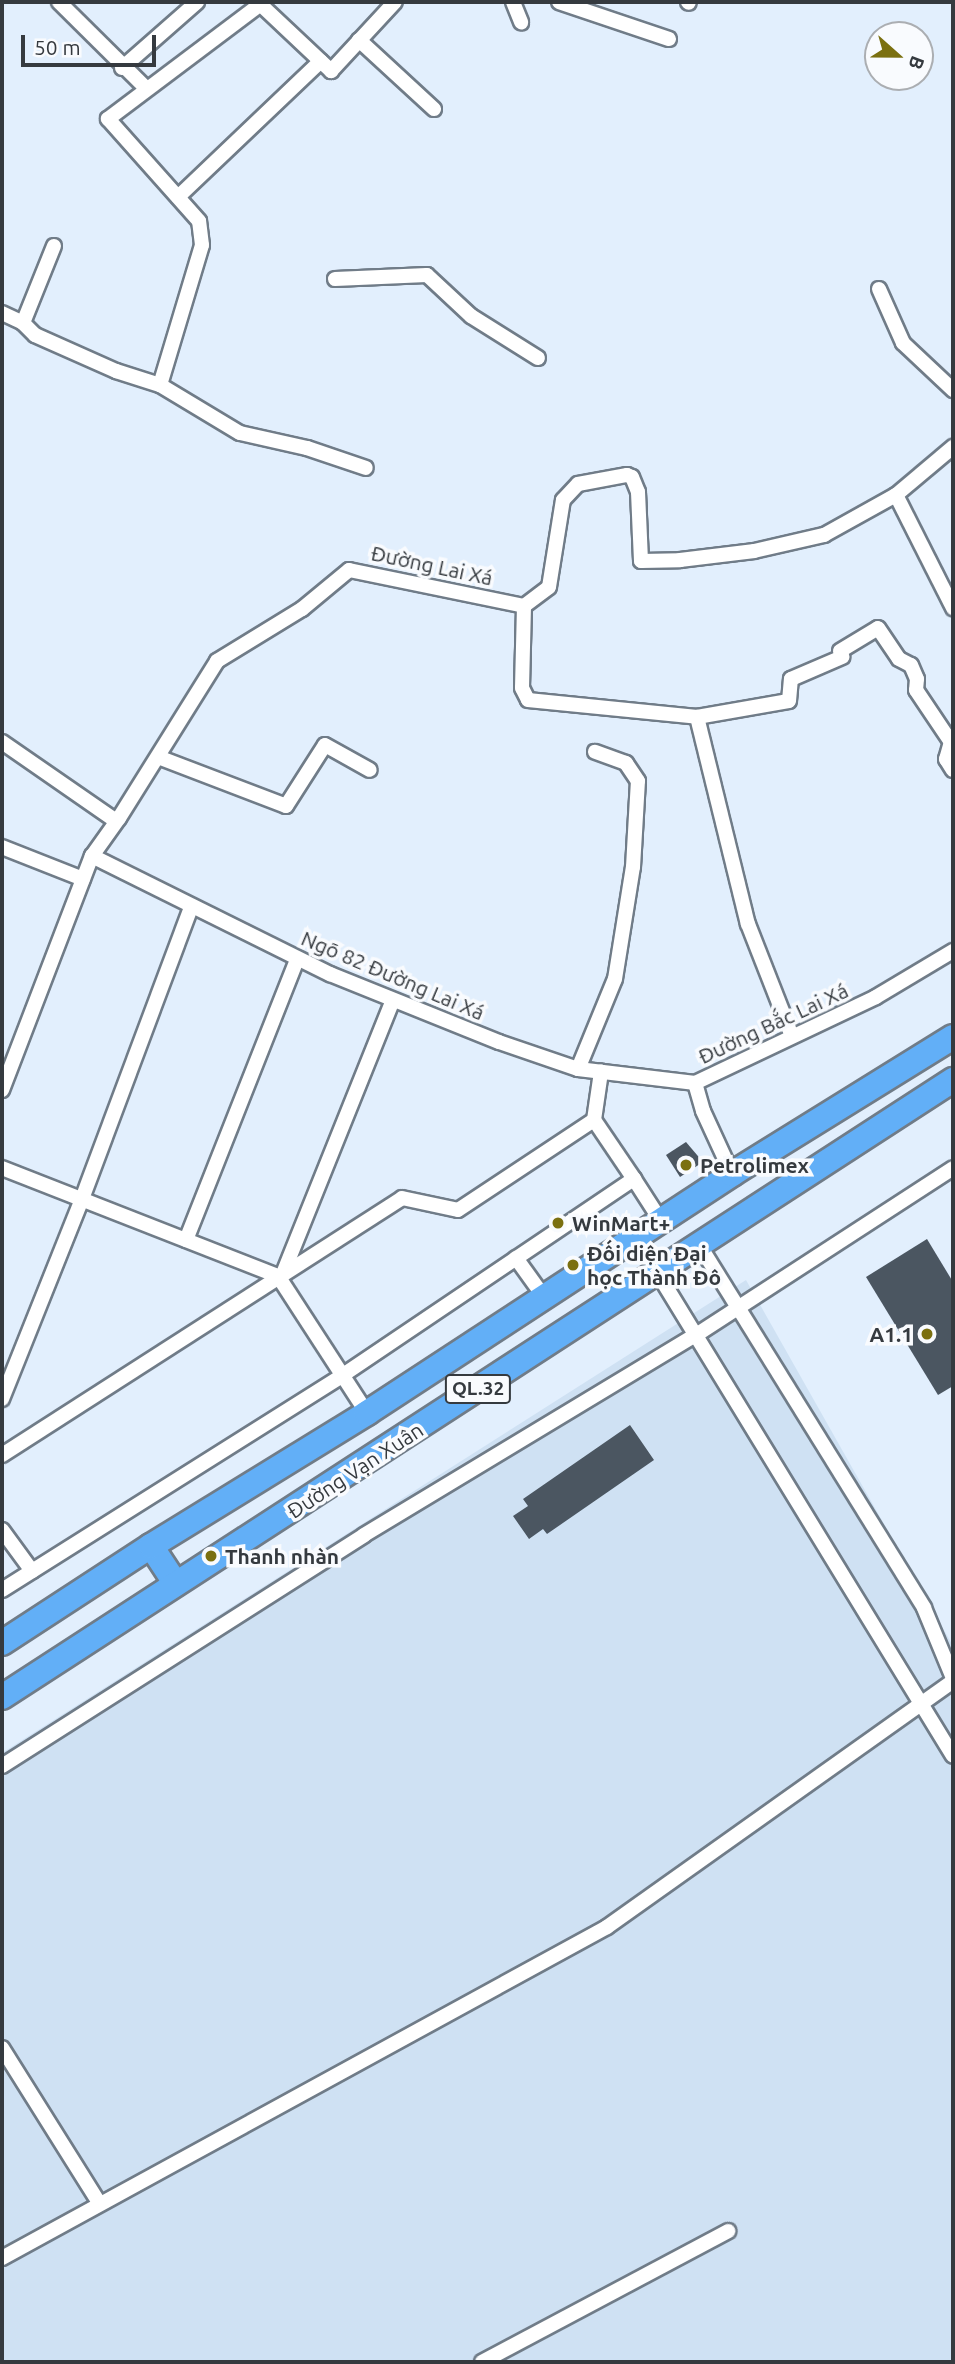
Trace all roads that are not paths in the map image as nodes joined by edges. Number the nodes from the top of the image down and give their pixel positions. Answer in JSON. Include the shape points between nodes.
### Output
{"nodes":[{"id":1,"x":59,"y":2,"type":"edge"},
{"id":2,"x":197,"y":2,"type":"edge"},
{"id":3,"x":395,"y":2,"type":"edge"},
{"id":4,"x":513,"y":2,"type":"edge"},
{"id":5,"x":559,"y":2,"type":"edge"},
{"id":6,"x":261,"y":3,"type":"edge"},
{"id":7,"x":521,"y":22,"type":"dead end"},
{"id":8,"x":669,"y":39,"type":"dead end"},
{"id":9,"x":359,"y":40,"type":"junction"},
{"id":10,"x":321,"y":61,"type":"junction"},
{"id":11,"x":122,"y":68,"type":"junction"},
{"id":12,"x":146,"y":88,"type":"junction"},
{"id":13,"x":434,"y":109,"type":"dead end"},
{"id":14,"x":178,"y":197,"type":"junction"},
{"id":15,"x":54,"y":246,"type":"dead end"},
{"id":16,"x":335,"y":278,"type":"dead end"},
{"id":17,"x":879,"y":289,"type":"dead end"},
{"id":18,"x":2,"y":313,"type":"edge"},
{"id":19,"x":23,"y":323,"type":"junction"},
{"id":20,"x":538,"y":358,"type":"dead end"},
{"id":21,"x":160,"y":385,"type":"junction"},
{"id":22,"x":953,"y":390,"type":"edge"},
{"id":23,"x":953,"y":447,"type":"edge"},
{"id":24,"x":366,"y":468,"type":"dead end"},
{"id":25,"x":896,"y":495,"type":"junction"},
{"id":26,"x":524,"y":606,"type":"junction"},
{"id":27,"x":953,"y":608,"type":"edge"},
{"id":28,"x":697,"y":717,"type":"junction"},
{"id":29,"x":2,"y":742,"type":"edge"},
{"id":30,"x":595,"y":752,"type":"dead end"},
{"id":31,"x":158,"y":757,"type":"junction"},
{"id":32,"x":370,"y":770,"type":"dead end"},
{"id":33,"x":953,"y":770,"type":"edge"},
{"id":34,"x":116,"y":821,"type":"junction"},
{"id":35,"x":2,"y":847,"type":"edge"},
{"id":36,"x":92,"y":856,"type":"junction"},
{"id":37,"x":83,"y":879,"type":"junction"},
{"id":38,"x":191,"y":907,"type":"junction"},
{"id":39,"x":953,"y":951,"type":"edge"},
{"id":40,"x":297,"y":959,"type":"junction"},
{"id":41,"x":393,"y":1000,"type":"junction"},
{"id":42,"x":792,"y":1036,"type":"junction"},
{"id":43,"x":953,"y":1037,"type":"edge"},
{"id":44,"x":578,"y":1069,"type":"junction"},
{"id":45,"x":601,"y":1072,"type":"junction"},
{"id":46,"x":953,"y":1080,"type":"edge"},
{"id":47,"x":695,"y":1083,"type":"junction"},
{"id":48,"x":2,"y":1090,"type":"edge"},
{"id":49,"x":594,"y":1120,"type":"junction"},
{"id":50,"x":2,"y":1168,"type":"edge"},
{"id":51,"x":953,"y":1168,"type":"edge"},
{"id":52,"x":732,"y":1174,"type":"junction"},
{"id":53,"x":634,"y":1179,"type":"junction"},
{"id":54,"x":82,"y":1199,"type":"junction"},
{"id":55,"x":661,"y":1221,"type":"junction"},
{"id":56,"x":186,"y":1240,"type":"junction"},
{"id":57,"x":698,"y":1243,"type":"junction"},
{"id":58,"x":516,"y":1258,"type":"junction"},
{"id":59,"x":657,"y":1272,"type":"junction"},
{"id":60,"x":280,"y":1276,"type":"junction"},
{"id":61,"x":544,"y":1297,"type":"junction"},
{"id":62,"x":736,"y":1307,"type":"junction"},
{"id":63,"x":696,"y":1335,"type":"junction"},
{"id":64,"x":342,"y":1374,"type":"junction"},
{"id":65,"x":2,"y":1399,"type":"edge"},
{"id":66,"x":367,"y":1413,"type":"junction"},
{"id":67,"x":2,"y":1455,"type":"edge"},
{"id":68,"x":2,"y":1530,"type":"edge"},
{"id":69,"x":151,"y":1546,"type":"junction"},
{"id":70,"x":32,"y":1571,"type":"junction"},
{"id":71,"x":176,"y":1584,"type":"junction"},
{"id":72,"x":2,"y":1591,"type":"edge"},
{"id":73,"x":2,"y":1643,"type":"edge"},
{"id":74,"x":953,"y":1679,"type":"edge"},
{"id":75,"x":2,"y":1698,"type":"edge"},
{"id":76,"x":923,"y":1702,"type":"junction"},
{"id":77,"x":953,"y":1756,"type":"edge"},
{"id":78,"x":2,"y":1766,"type":"edge"},
{"id":79,"x":2,"y":2048,"type":"edge"},
{"id":80,"x":100,"y":2204,"type":"junction"},
{"id":81,"x":728,"y":2231,"type":"dead end"},
{"id":82,"x":2,"y":2258,"type":"edge"},
{"id":83,"x":482,"y":2362,"type":"edge"}],
"edges":[{"from":1,"to":11,"type":"street"},
{"from":2,"to":11,"type":"street"},
{"from":3,"to":9,"type":"street"},
{"from":4,"to":7,"type":"street"},
{"from":5,"to":8,"type":"street"},
{"from":6,"to":10,"type":"street"},
{"from":6,"to":12,"type":"street"},
{"from":9,"to":10,"type":"street","via":[[331,71]]},
{"from":9,"to":13,"type":"street"},
{"from":10,"to":14,"type":"street"},
{"from":11,"to":12,"type":"street"},
{"from":12,"to":14,"type":"street","via":[[108,119]]},
{"from":14,"to":21,"type":"street","via":[[200,221],[202,245]]},
{"from":15,"to":19,"type":"street"},
{"from":16,"to":20,"type":"street","via":[[427,275],[471,316]]},
{"from":17,"to":22,"type":"street","via":[[902,343]]},
{"from":18,"to":19,"type":"street"},
{"from":19,"to":21,"type":"street","via":[[35,335]]},
{"from":21,"to":24,"type":"street","via":[[240,433]]},
{"from":23,"to":25,"type":"street"},
{"from":25,"to":26,"type":"street","via":[[824,535],[754,551],[641,561],[638,492],[632,477],[578,484],[563,500],[549,587]]},
{"from":25,"to":27,"type":"street"},
{"from":26,"to":28,"type":"street","via":[[522,688],[528,700]]},
{"from":26,"to":31,"type":"street","name":"Đường Lai Xá","via":[[349,569],[302,609],[217,662]]},
{"from":28,"to":33,"type":"street","via":[[789,701],[791,679],[841,654],[878,628],[899,659],[911,665],[916,690],[951,742],[946,760]]},
{"from":28,"to":42,"type":"street","via":[[748,924]]},
{"from":29,"to":34,"type":"street"},
{"from":30,"to":44,"type":"street","via":[[625,763],[638,781],[634,867],[615,979]]},
{"from":31,"to":32,"type":"street","via":[[286,806],[325,746]]},
{"from":31,"to":34,"type":"street","name":"Đường Lai Xá"},
{"from":34,"to":36,"type":"street","name":"Đường Lai Xá"},
{"from":35,"to":37,"type":"street"},
{"from":36,"to":37,"type":"street","name":"Đường Lai Xá"},
{"from":36,"to":38,"type":"street","name":"Ngõ 82 Đường Lai Xá"},
{"from":37,"to":48,"type":"street","name":"Đường Lai Xá"},
{"from":38,"to":40,"type":"street","name":"Ngõ 82 Đường Lai Xá"},
{"from":38,"to":54,"type":"street"},
{"from":39,"to":42,"type":"street","name":"Đường Bắc Lai Xá","via":[[876,998]]},
{"from":40,"to":41,"type":"street","name":"Ngõ 82 Đường Lai Xá"},
{"from":40,"to":56,"type":"street"},
{"from":41,"to":44,"type":"street","name":"Ngõ 82 Đường Lai Xá"},
{"from":41,"to":60,"type":"street"},
{"from":42,"to":47,"type":"street","name":"Đường Bắc Lai Xá"},
{"from":43,"to":52,"type":"highway","name":"Đường Vạn Xuân","number":"QL.32"},
{"from":44,"to":45,"type":"street","name":"Ngõ 82 Đường Lai Xá"},
{"from":45,"to":47,"type":"street","name":"Ngõ 82 Đường Lai Xá"},
{"from":45,"to":49,"type":"street"},
{"from":46,"to":57,"type":"highway","name":"Đường Vạn Xuân","number":"QL.32"},
{"from":47,"to":52,"type":"street","name":"Đường Bắc Lai Xá"},
{"from":49,"to":53,"type":"street"},
{"from":49,"to":60,"type":"street","via":[[458,1210],[402,1198]]},
{"from":50,"to":54,"type":"street"},
{"from":51,"to":62,"type":"street"},
{"from":52,"to":55,"type":"highway","name":"Đường Vạn Xuân","number":"QL.32"},
{"from":53,"to":55,"type":"street"},
{"from":53,"to":58,"type":"street"},
{"from":54,"to":56,"type":"street"},
{"from":54,"to":65,"type":"street"},
{"from":55,"to":61,"type":"highway","name":"Đường Vạn Xuân","number":"QL.32"},
{"from":56,"to":60,"type":"street"},
{"from":57,"to":59,"type":"highway","name":"Đường Vạn Xuân","number":"QL.32"},
{"from":57,"to":62,"type":"street"},
{"from":58,"to":61,"type":"street"},
{"from":58,"to":64,"type":"street"},
{"from":59,"to":63,"type":"street"},
{"from":59,"to":71,"type":"highway","name":"Đường Vạn Xuân","number":"QL.32"},
{"from":60,"to":64,"type":"street"},
{"from":60,"to":67,"type":"street"},
{"from":61,"to":66,"type":"highway","name":"Đường Vạn Xuân","number":"QL.32"},
{"from":62,"to":63,"type":"street"},
{"from":62,"to":74,"type":"street","via":[[924,1608]]},
{"from":63,"to":76,"type":"street"},
{"from":63,"to":78,"type":"street","via":[[364,1535]]},
{"from":64,"to":66,"type":"street"},
{"from":64,"to":70,"type":"street"},
{"from":66,"to":69,"type":"highway","name":"Đường Vạn Xuân","number":"QL.32"},
{"from":68,"to":70,"type":"street"},
{"from":69,"to":71,"type":"highway"},
{"from":69,"to":73,"type":"highway","name":"Đường Vạn Xuân","number":"QL.32"},
{"from":70,"to":72,"type":"street"},
{"from":71,"to":75,"type":"highway","name":"Đường Vạn Xuân","number":"QL.32"},
{"from":74,"to":76,"type":"street"},
{"from":76,"to":77,"type":"street"},
{"from":76,"to":80,"type":"street","via":[[607,1927]]},
{"from":79,"to":80,"type":"street"},
{"from":80,"to":82,"type":"street"},
{"from":81,"to":83,"type":"street"}]}
